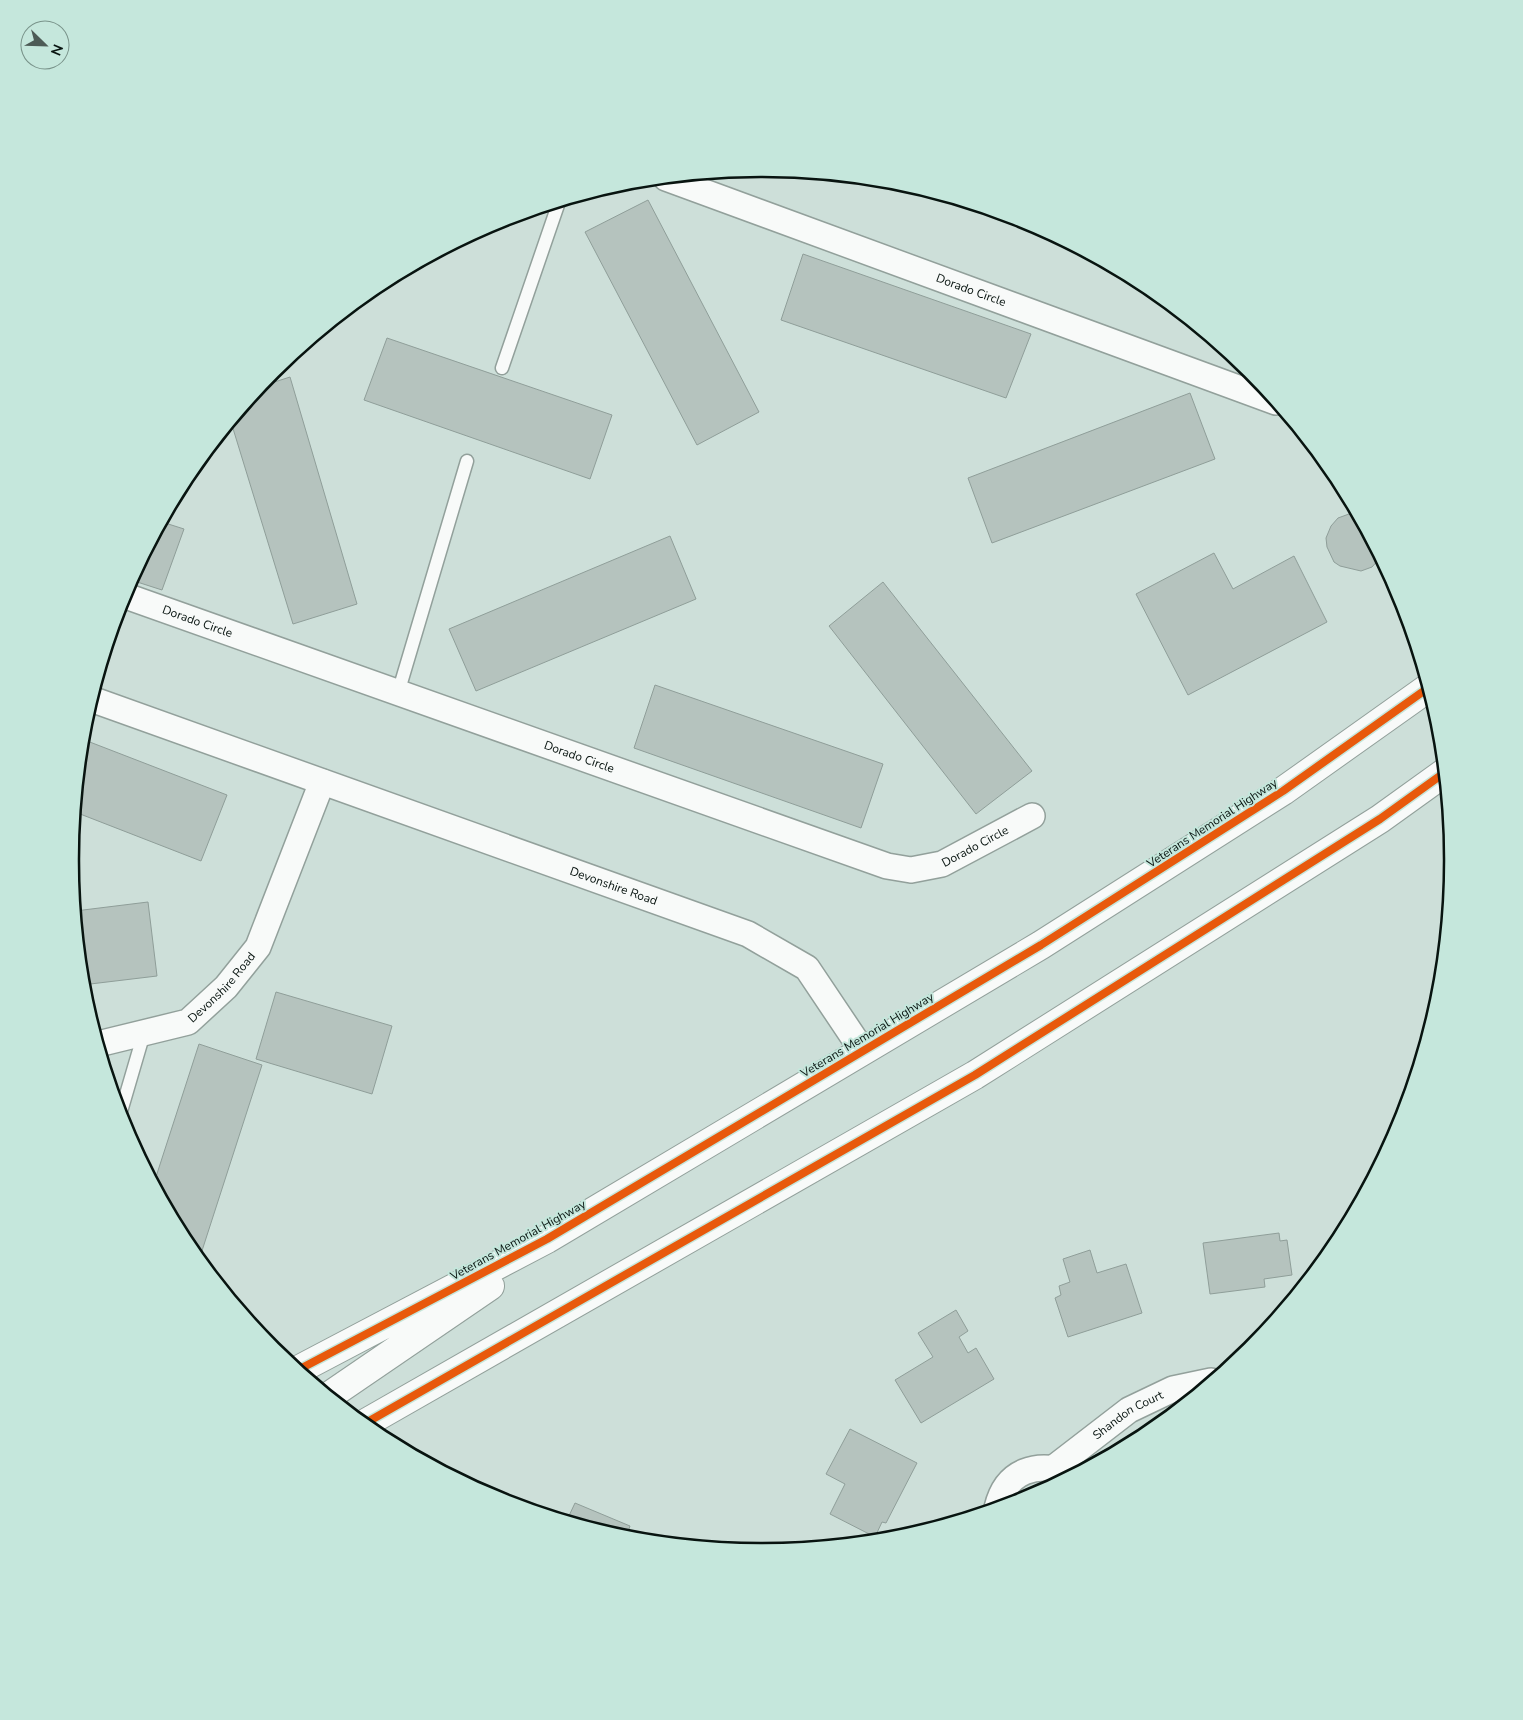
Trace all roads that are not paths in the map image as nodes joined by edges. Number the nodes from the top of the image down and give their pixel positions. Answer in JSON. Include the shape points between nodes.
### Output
{"nodes":[{"id":1,"x":678,"y":182,"type":"edge"},
{"id":2,"x":557,"y":209,"type":"edge"},
{"id":3,"x":502,"y":368,"type":"dead end"},
{"id":4,"x":1263,"y":397,"type":"edge"},
{"id":5,"x":467,"y":461,"type":"dead end"},
{"id":6,"x":131,"y":598,"type":"edge"},
{"id":7,"x":1423,"y":692,"type":"edge"},
{"id":8,"x":398,"y":693,"type":"junction"},
{"id":9,"x":98,"y":701,"type":"edge"},
{"id":10,"x":1439,"y":777,"type":"edge"},
{"id":11,"x":322,"y":782,"type":"junction"},
{"id":12,"x":1032,"y":816,"type":"dead end"},
{"id":13,"x":144,"y":1033,"type":"junction"},
{"id":14,"x":104,"y":1043,"type":"edge"},
{"id":15,"x":862,"y":1050,"type":"junction"},
{"id":16,"x":124,"y":1102,"type":"edge"},
{"id":17,"x":638,"y":1184,"type":"junction"},
{"id":18,"x":304,"y":1367,"type":"edge"},
{"id":19,"x":1200,"y":1383,"type":"edge"},
{"id":20,"x":334,"y":1392,"type":"edge"},
{"id":21,"x":371,"y":1420,"type":"edge"},
{"id":22,"x":1063,"y":1471,"type":"edge"},
{"id":23,"x":999,"y":1500,"type":"edge"}],
"edges":[{"from":1,"to":4,"type":"street","name":"Dorado Circle"},
{"from":2,"to":3,"type":"lane"},
{"from":5,"to":8,"type":"lane"},
{"from":6,"to":8,"type":"street","name":"Dorado Circle"},
{"from":7,"to":15,"type":"highway","name":"Veterans Memorial Highway","via":[[1283,791],[1041,945]]},
{"from":8,"to":12,"type":"street","name":"Dorado Circle","via":[[887,866],[911,870],[942,864]]},
{"from":9,"to":11,"type":"street","name":"Devonshire Road"},
{"from":10,"to":21,"type":"highway","via":[[1380,819],[974,1075]]},
{"from":11,"to":13,"type":"street","name":"Devonshire Road","via":[[258,947],[226,987],[188,1022]]},
{"from":11,"to":15,"type":"street","name":"Devonshire Road","via":[[748,934],[808,968]]},
{"from":13,"to":14,"type":"street","name":"Devonshire Road"},
{"from":13,"to":16,"type":"lane"},
{"from":15,"to":17,"type":"highway","name":"Veterans Memorial Highway"},
{"from":17,"to":18,"type":"highway","name":"Veterans Memorial Highway","via":[[547,1239]]},
{"from":17,"to":20,"type":"highway"},
{"from":19,"to":22,"type":"street","name":"Shandon Court","via":[[1174,1388],[1129,1410]]},
{"from":22,"to":23,"type":"street","name":"Shandon Court","via":[[1038,1467],[1022,1473],[1008,1483]]}]}
